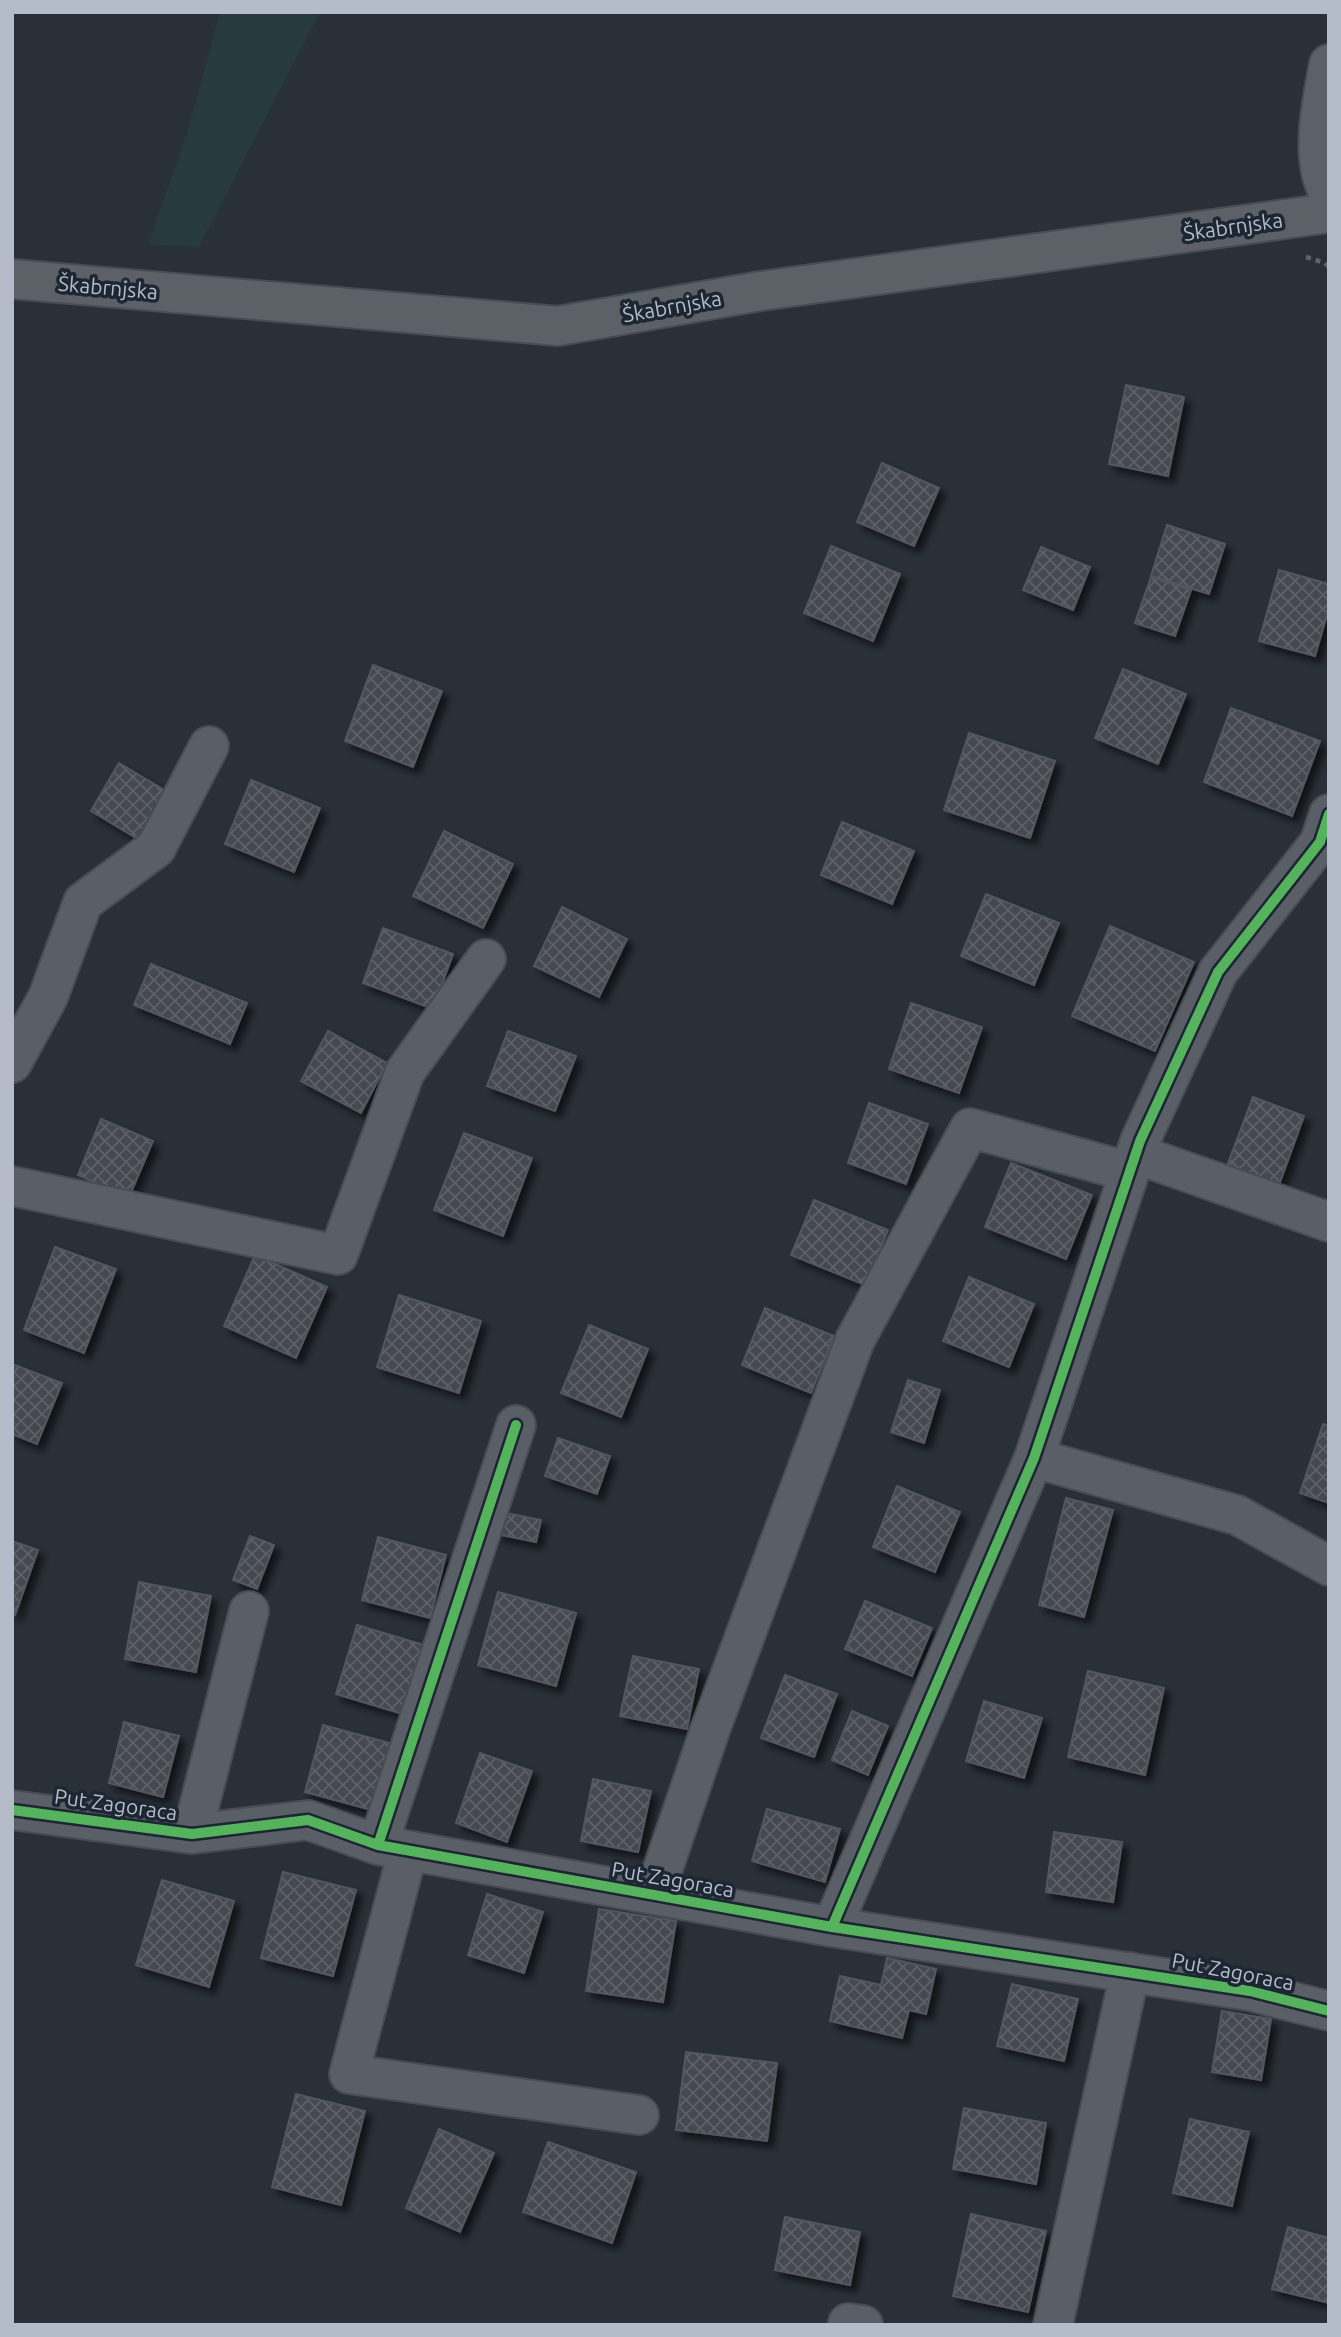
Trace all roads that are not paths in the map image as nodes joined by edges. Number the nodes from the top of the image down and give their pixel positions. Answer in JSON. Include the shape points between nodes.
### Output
{"nodes":[{"id":1,"x":1329,"y":64,"type":"edge"},
{"id":2,"x":1329,"y":193,"type":"edge"},
{"id":3,"x":1329,"y":213,"type":"edge"},
{"id":4,"x":12,"y":279,"type":"edge"},
{"id":5,"x":209,"y":746,"type":"dead end"},
{"id":6,"x":1326,"y":833,"type":"edge"},
{"id":7,"x":486,"y":959,"type":"dead end"},
{"id":8,"x":12,"y":1063,"type":"edge"},
{"id":9,"x":1133,"y":1163,"type":"junction"},
{"id":10,"x":12,"y":1186,"type":"edge"},
{"id":11,"x":1329,"y":1222,"type":"edge"},
{"id":12,"x":516,"y":1425,"type":"dead end"},
{"id":13,"x":1034,"y":1458,"type":"junction"},
{"id":14,"x":1329,"y":1566,"type":"edge"},
{"id":15,"x":250,"y":1611,"type":"dead end"},
{"id":16,"x":12,"y":1810,"type":"edge"},
{"id":17,"x":192,"y":1834,"type":"junction"},
{"id":18,"x":393,"y":1848,"type":"junction"},
{"id":19,"x":654,"y":1895,"type":"junction"},
{"id":20,"x":832,"y":1927,"type":"junction"},
{"id":21,"x":1130,"y":1972,"type":"junction"},
{"id":22,"x":1329,"y":2011,"type":"edge"},
{"id":23,"x":639,"y":2115,"type":"dead end"},
{"id":24,"x":848,"y":2325,"type":"edge"},
{"id":25,"x":863,"y":2325,"type":"edge"},
{"id":26,"x":1053,"y":2325,"type":"edge"}],
"edges":[{"from":1,"to":2,"type":"main road","via":[[1319,120],[1323,183]]},
{"from":3,"to":4,"type":"main road","name":"Škabrnjska","via":[[761,291],[558,326]]},
{"from":5,"to":8,"type":"street","via":[[156,848],[83,902],[48,997]]},
{"from":6,"to":9,"type":"street","via":[[1218,972]]},
{"from":7,"to":10,"type":"street","via":[[405,1072],[338,1255]]},
{"from":9,"to":11,"type":"street"},
{"from":9,"to":13,"type":"street"},
{"from":9,"to":19,"type":"street","via":[[970,1128],[855,1340],[710,1730]]},
{"from":12,"to":18,"type":"street"},
{"from":13,"to":14,"type":"street","via":[[1237,1515]]},
{"from":13,"to":20,"type":"street"},
{"from":15,"to":17,"type":"street"},
{"from":16,"to":17,"type":"street","name":"Put Zagoraca"},
{"from":17,"to":18,"type":"street","name":"Put Zagoraca","via":[[308,1820]]},
{"from":18,"to":19,"type":"street","name":"Put Zagoraca"},
{"from":18,"to":23,"type":"street","via":[[349,2074]]},
{"from":19,"to":20,"type":"street","name":"Put Zagoraca"},
{"from":20,"to":21,"type":"street","name":"Put Zagoraca"},
{"from":21,"to":22,"type":"street","name":"Put Zagoraca","via":[[1250,1991]]},
{"from":21,"to":26,"type":"street"},
{"from":24,"to":25,"type":"street"}]}
